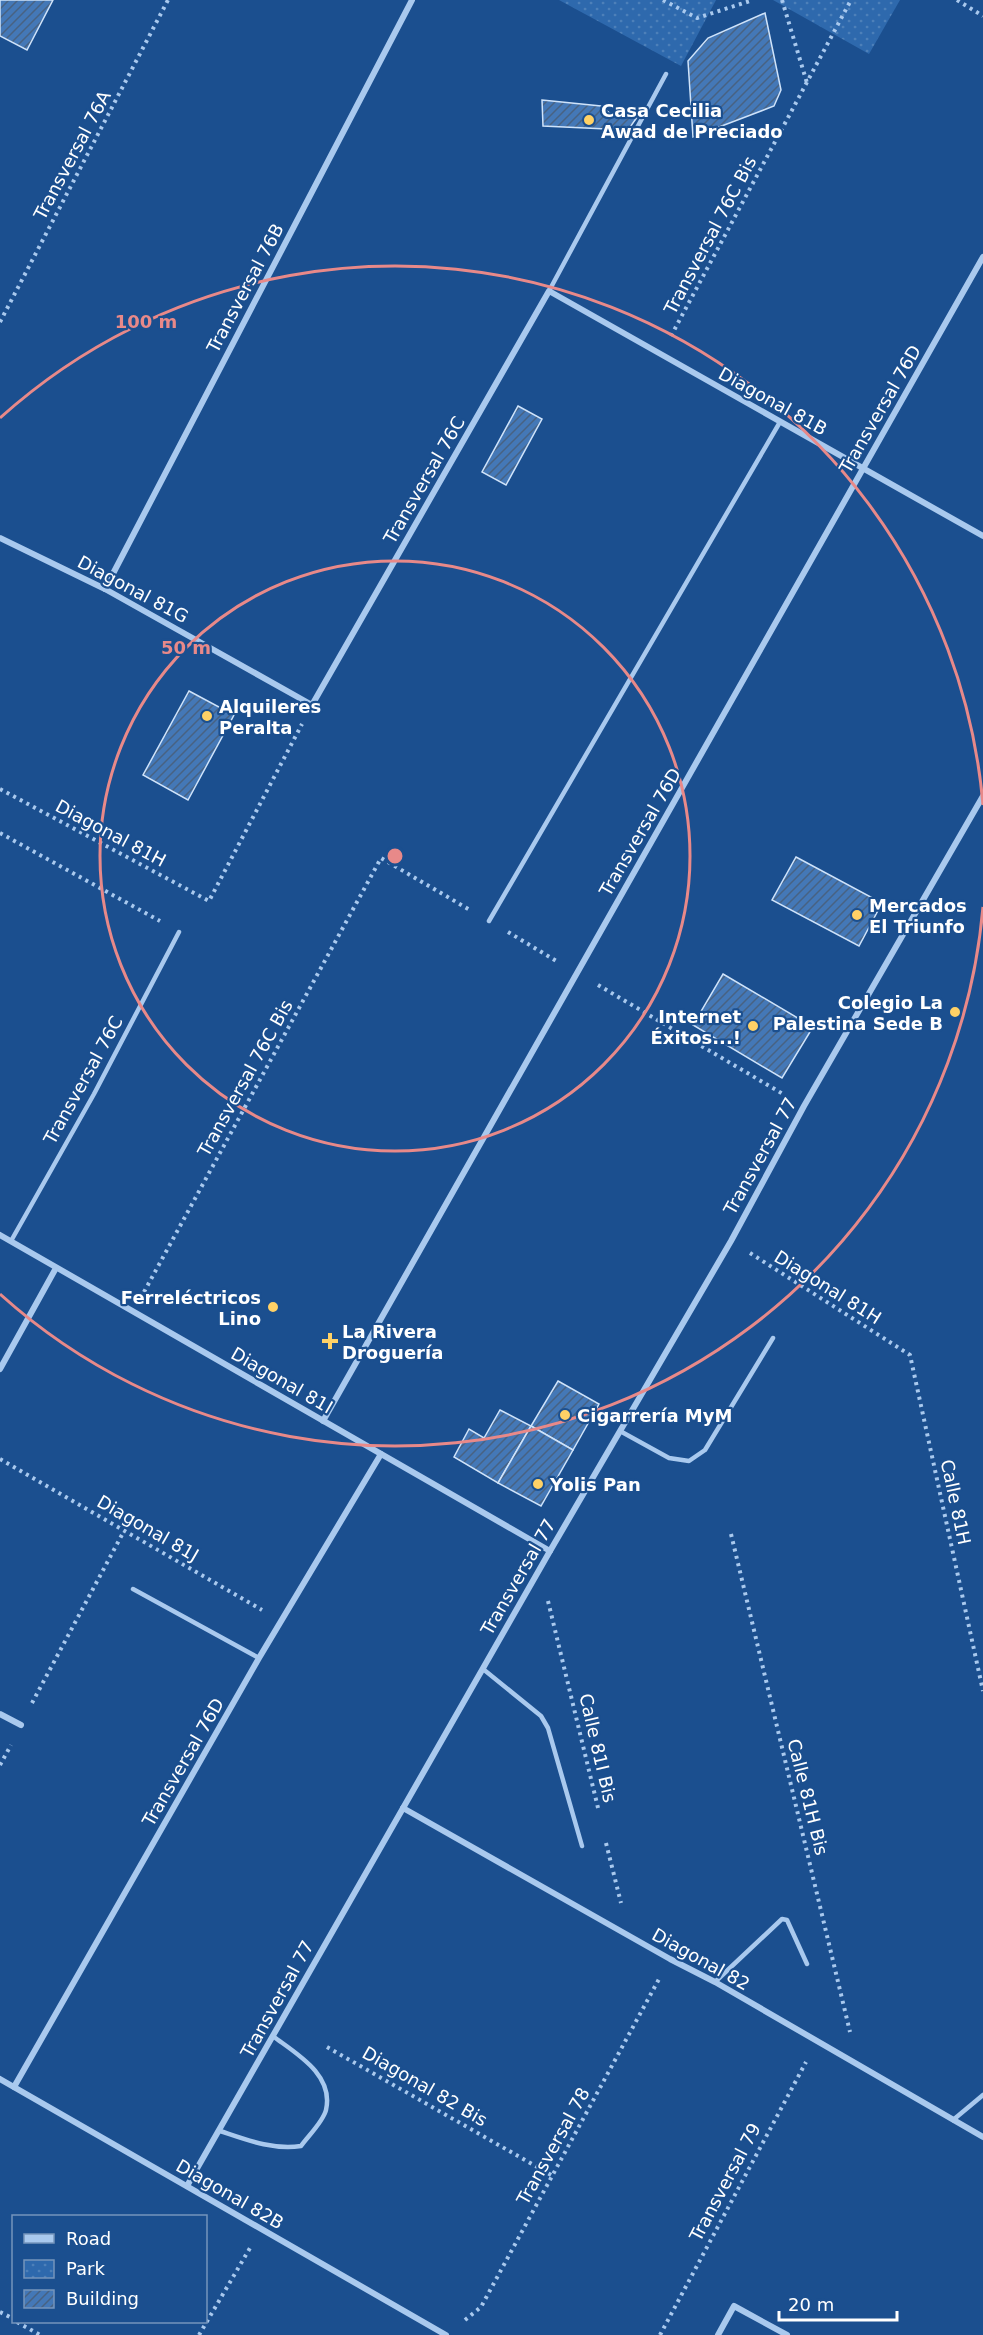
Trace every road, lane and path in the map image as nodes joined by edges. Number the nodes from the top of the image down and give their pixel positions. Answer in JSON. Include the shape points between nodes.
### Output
{"nodes":[{"id":1,"x":168,"y":0,"type":"edge"},
{"id":2,"x":412,"y":0,"type":"edge"},
{"id":3,"x":663,"y":0,"type":"edge"},
{"id":4,"x":753,"y":0,"type":"edge"},
{"id":5,"x":782,"y":0,"type":"edge"},
{"id":6,"x":851,"y":0,"type":"edge"},
{"id":7,"x":957,"y":0,"type":"edge"},
{"id":8,"x":983,"y":16,"type":"edge"},
{"id":9,"x":666,"y":74,"type":"dead end"},
{"id":10,"x":807,"y":83,"type":"junction"},
{"id":11,"x":983,"y":257,"type":"edge"},
{"id":12,"x":549,"y":291,"type":"junction"},
{"id":13,"x":0,"y":322,"type":"edge"},
{"id":14,"x":661,"y":355,"type":"junction"},
{"id":15,"x":780,"y":422,"type":"junction"},
{"id":16,"x":863,"y":469,"type":"junction"},
{"id":17,"x":983,"y":536,"type":"edge"},
{"id":18,"x":0,"y":538,"type":"edge"},
{"id":19,"x":105,"y":589,"type":"junction"},
{"id":20,"x":312,"y":705,"type":"junction"},
{"id":21,"x":0,"y":789,"type":"edge"},
{"id":22,"x":983,"y":796,"type":"edge"},
{"id":23,"x":0,"y":833,"type":"edge"},
{"id":24,"x":381,"y":858,"type":"dead end"},
{"id":25,"x":489,"y":921,"type":"dead end"},
{"id":26,"x":179,"y":932,"type":"joint"},
{"id":27,"x":0,"y":1235,"type":"edge"},
{"id":28,"x":10,"y":1241,"type":"junction"},
{"id":29,"x":731,"y":1241,"type":"junction"},
{"id":30,"x":57,"y":1268,"type":"junction"},
{"id":31,"x":133,"y":1312,"type":"junction"},
{"id":32,"x":772,"y":1338,"type":"dead end"},
{"id":33,"x":910,"y":1355,"type":"joint"},
{"id":34,"x":0,"y":1369,"type":"edge"},
{"id":35,"x":323,"y":1421,"type":"junction"},
{"id":36,"x":620,"y":1431,"type":"junction"},
{"id":37,"x":381,"y":1454,"type":"junction"},
{"id":38,"x":0,"y":1459,"type":"edge"},
{"id":39,"x":124,"y":1530,"type":"junction"},
{"id":40,"x":731,"y":1534,"type":"dead end"},
{"id":41,"x":550,"y":1551,"type":"junction"},
{"id":42,"x":540,"y":1568,"type":"junction"},
{"id":43,"x":133,"y":1589,"type":"dead end"},
{"id":44,"x":282,"y":1621,"type":"junction"},
{"id":45,"x":259,"y":1658,"type":"junction"},
{"id":46,"x":483,"y":1669,"type":"junction"},
{"id":47,"x":983,"y":1691,"type":"edge"},
{"id":48,"x":0,"y":1714,"type":"edge"},
{"id":49,"x":21,"y":1725,"type":"junction"},
{"id":50,"x":0,"y":1765,"type":"edge"},
{"id":51,"x":403,"y":1808,"type":"junction"},
{"id":52,"x":601,"y":1820,"type":"dead end"},
{"id":53,"x":604,"y":1832,"type":"dead end"},
{"id":54,"x":582,"y":1846,"type":"dead end"},
{"id":55,"x":628,"y":1935,"type":"junction"},
{"id":56,"x":670,"y":1959,"type":"junction"},
{"id":57,"x":807,"y":1964,"type":"dead end"},
{"id":58,"x":715,"y":1982,"type":"junction"},
{"id":59,"x":274,"y":2037,"type":"junction"},
{"id":60,"x":817,"y":2043,"type":"junction"},
{"id":61,"x":322,"y":2044,"type":"dead end"},
{"id":62,"x":859,"y":2067,"type":"junction"},
{"id":63,"x":0,"y":2079,"type":"edge"},
{"id":64,"x":14,"y":2087,"type":"junction"},
{"id":65,"x":983,"y":2095,"type":"edge"},
{"id":66,"x":953,"y":2120,"type":"junction"},
{"id":67,"x":219,"y":2131,"type":"junction"},
{"id":68,"x":983,"y":2137,"type":"edge"},
{"id":69,"x":553,"y":2176,"type":"junction"},
{"id":70,"x":187,"y":2186,"type":"junction"},
{"id":71,"x":261,"y":2229,"type":"junction"},
{"id":72,"x":207,"y":2320,"type":"edge"},
{"id":73,"x":464,"y":2321,"type":"dead end"},
{"id":74,"x":20,"y":2323,"type":"edge"},
{"id":75,"x":40,"y":2335,"type":"edge"},
{"id":76,"x":446,"y":2335,"type":"edge"},
{"id":77,"x":660,"y":2335,"type":"edge"},
{"id":78,"x":718,"y":2335,"type":"edge"},
{"id":79,"x":787,"y":2335,"type":"edge"}],
"edges":[{"from":1,"to":13,"type":"path","name":"Transversal 76A"},
{"from":2,"to":19,"type":"street","name":"Transversal 76B"},
{"from":3,"to":4,"type":"path","via":[[697,18]]},
{"from":5,"to":10,"type":"path"},
{"from":6,"to":10,"type":"path","name":"Transversal 76C Bis"},
{"from":7,"to":8,"type":"path"},
{"from":9,"to":12,"type":"lane","name":"Transversal 76C"},
{"from":10,"to":14,"type":"path","name":"Transversal 76C Bis"},
{"from":11,"to":16,"type":"street","name":"Transversal 76D"},
{"from":12,"to":14,"type":"street","name":"Diagonal 81B"},
{"from":12,"to":20,"type":"street","name":"Transversal 76C"},
{"from":14,"to":15,"type":"street","name":"Diagonal 81B"},
{"from":15,"to":16,"type":"street","name":"Diagonal 81B"},
{"from":15,"to":25,"type":"lane"},
{"from":16,"to":17,"type":"street","name":"Diagonal 81B"},
{"from":16,"to":35,"type":"street","name":"Transversal 76D"},
{"from":18,"to":19,"type":"street","name":"Diagonal 81G"},
{"from":19,"to":20,"type":"street","name":"Diagonal 81G"},
{"from":20,"to":21,"type":"path","name":"Diagonal 81H","via":[[209,902]]},
{"from":22,"to":29,"type":"street","name":"Transversal 77","via":[[804,1106]]},
{"from":23,"to":26,"type":"path"},
{"from":24,"to":31,"type":"path","name":"Transversal 76C Bis"},
{"from":26,"to":28,"type":"lane","name":"Transversal 76C","via":[[94,1094]]},
{"from":27,"to":28,"type":"street","name":"Diagonal 81I"},
{"from":28,"to":30,"type":"street","name":"Diagonal 81I"},
{"from":29,"to":33,"type":"path","name":"Diagonal 81H"},
{"from":29,"to":36,"type":"street","name":"Transversal 77"},
{"from":30,"to":31,"type":"street","name":"Diagonal 81I"},
{"from":30,"to":34,"type":"street"},
{"from":31,"to":35,"type":"street","name":"Diagonal 81I"},
{"from":32,"to":36,"type":"lane","via":[[705,1450],[689,1461],[669,1458]]},
{"from":33,"to":47,"type":"path","name":"Calle 81H"},
{"from":35,"to":37,"type":"street","name":"Diagonal 81I"},
{"from":36,"to":41,"type":"street","name":"Transversal 77"},
{"from":37,"to":41,"type":"street","name":"Diagonal 81I"},
{"from":37,"to":44,"type":"street","name":"Transversal 76D"},
{"from":38,"to":39,"type":"path","name":"Diagonal 81J"},
{"from":39,"to":44,"type":"path","name":"Diagonal 81J"},
{"from":39,"to":49,"type":"path"},
{"from":40,"to":62,"type":"path","name":"Calle 81H Bis"},
{"from":41,"to":42,"type":"street","name":"Transversal 77"},
{"from":42,"to":46,"type":"street","name":"Transversal 77"},
{"from":42,"to":52,"type":"path","name":"Calle 81I Bis"},
{"from":43,"to":45,"type":"lane"},
{"from":44,"to":45,"type":"street","name":"Transversal 76D"},
{"from":45,"to":64,"type":"street","name":"Transversal 76D"},
{"from":46,"to":51,"type":"street","name":"Transversal 77"},
{"from":46,"to":54,"type":"lane","via":[[540,1716],[548,1728]]},
{"from":48,"to":49,"type":"street"},
{"from":49,"to":50,"type":"path"},
{"from":51,"to":55,"type":"street","name":"Diagonal 82"},
{"from":51,"to":59,"type":"street","name":"Transversal 77"},
{"from":53,"to":55,"type":"path"},
{"from":55,"to":56,"type":"street","name":"Diagonal 82"},
{"from":56,"to":58,"type":"street","name":"Diagonal 82"},
{"from":56,"to":69,"type":"path","name":"Transversal 78"},
{"from":57,"to":58,"type":"lane","via":[[787,1920],[782,1919]]},
{"from":58,"to":60,"type":"street","name":"Diagonal 82"},
{"from":59,"to":67,"type":"street","name":"Transversal 77"},
{"from":59,"to":67,"type":"lane","via":[[313,2066],[324,2086],[326,2111],[301,2146],[258,2144]]},
{"from":60,"to":62,"type":"street","name":"Diagonal 82"},
{"from":60,"to":77,"type":"path","name":"Transversal 79"},
{"from":61,"to":69,"type":"path","name":"Diagonal 82 Bis"},
{"from":62,"to":66,"type":"street","name":"Diagonal 82"},
{"from":63,"to":64,"type":"street","name":"Diagonal 82B"},
{"from":64,"to":70,"type":"street","name":"Diagonal 82B"},
{"from":65,"to":66,"type":"lane"},
{"from":66,"to":68,"type":"street","name":"Diagonal 82"},
{"from":67,"to":70,"type":"street","name":"Transversal 77"},
{"from":69,"to":73,"type":"path","name":"Transversal 78","via":[[481,2307]]},
{"from":70,"to":71,"type":"street","name":"Diagonal 82B"},
{"from":71,"to":72,"type":"path"},
{"from":71,"to":76,"type":"street","name":"Diagonal 82B"},
{"from":74,"to":75,"type":"path"},
{"from":78,"to":79,"type":"street","via":[[734,2306]]}]}
